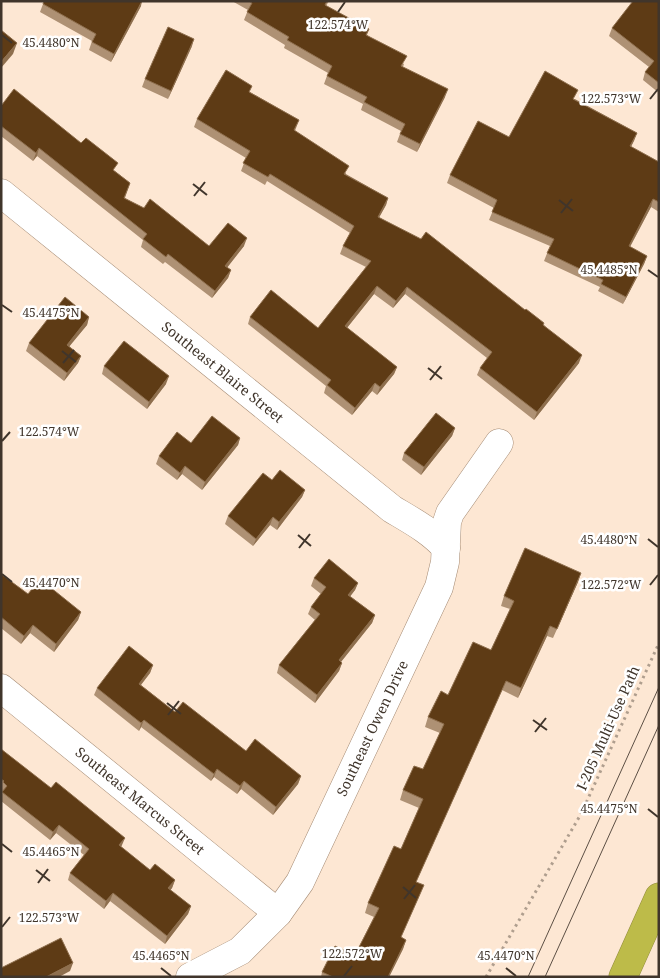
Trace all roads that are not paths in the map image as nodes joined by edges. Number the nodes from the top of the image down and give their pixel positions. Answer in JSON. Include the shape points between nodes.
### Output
{"nodes":[{"id":1,"x":1,"y":193,"type":"edge"},
{"id":2,"x":499,"y":443,"type":"dead end"},
{"id":3,"x":446,"y":548,"type":"junction"},
{"id":4,"x":1,"y":688,"type":"edge"},
{"id":5,"x":659,"y":897,"type":"edge"},
{"id":6,"x":278,"y":913,"type":"junction"},
{"id":7,"x":190,"y":977,"type":"edge"},
{"id":8,"x":623,"y":977,"type":"edge"}],
"edges":[{"from":1,"to":3,"type":"street","name":"Southeast Blaire Street","via":[[385,503],[437,537]]},
{"from":2,"to":3,"type":"street","name":"Southeast Owen Drive","via":[[450,513]]},
{"from":3,"to":6,"type":"street","name":"Southeast Owen Drive","via":[[439,587],[300,882]]},
{"from":4,"to":6,"type":"street","name":"Southeast Marcus Street"},
{"from":5,"to":8,"type":"highway"},
{"from":6,"to":7,"type":"street","name":"Southeast Owen Drive","via":[[240,951]]}]}
